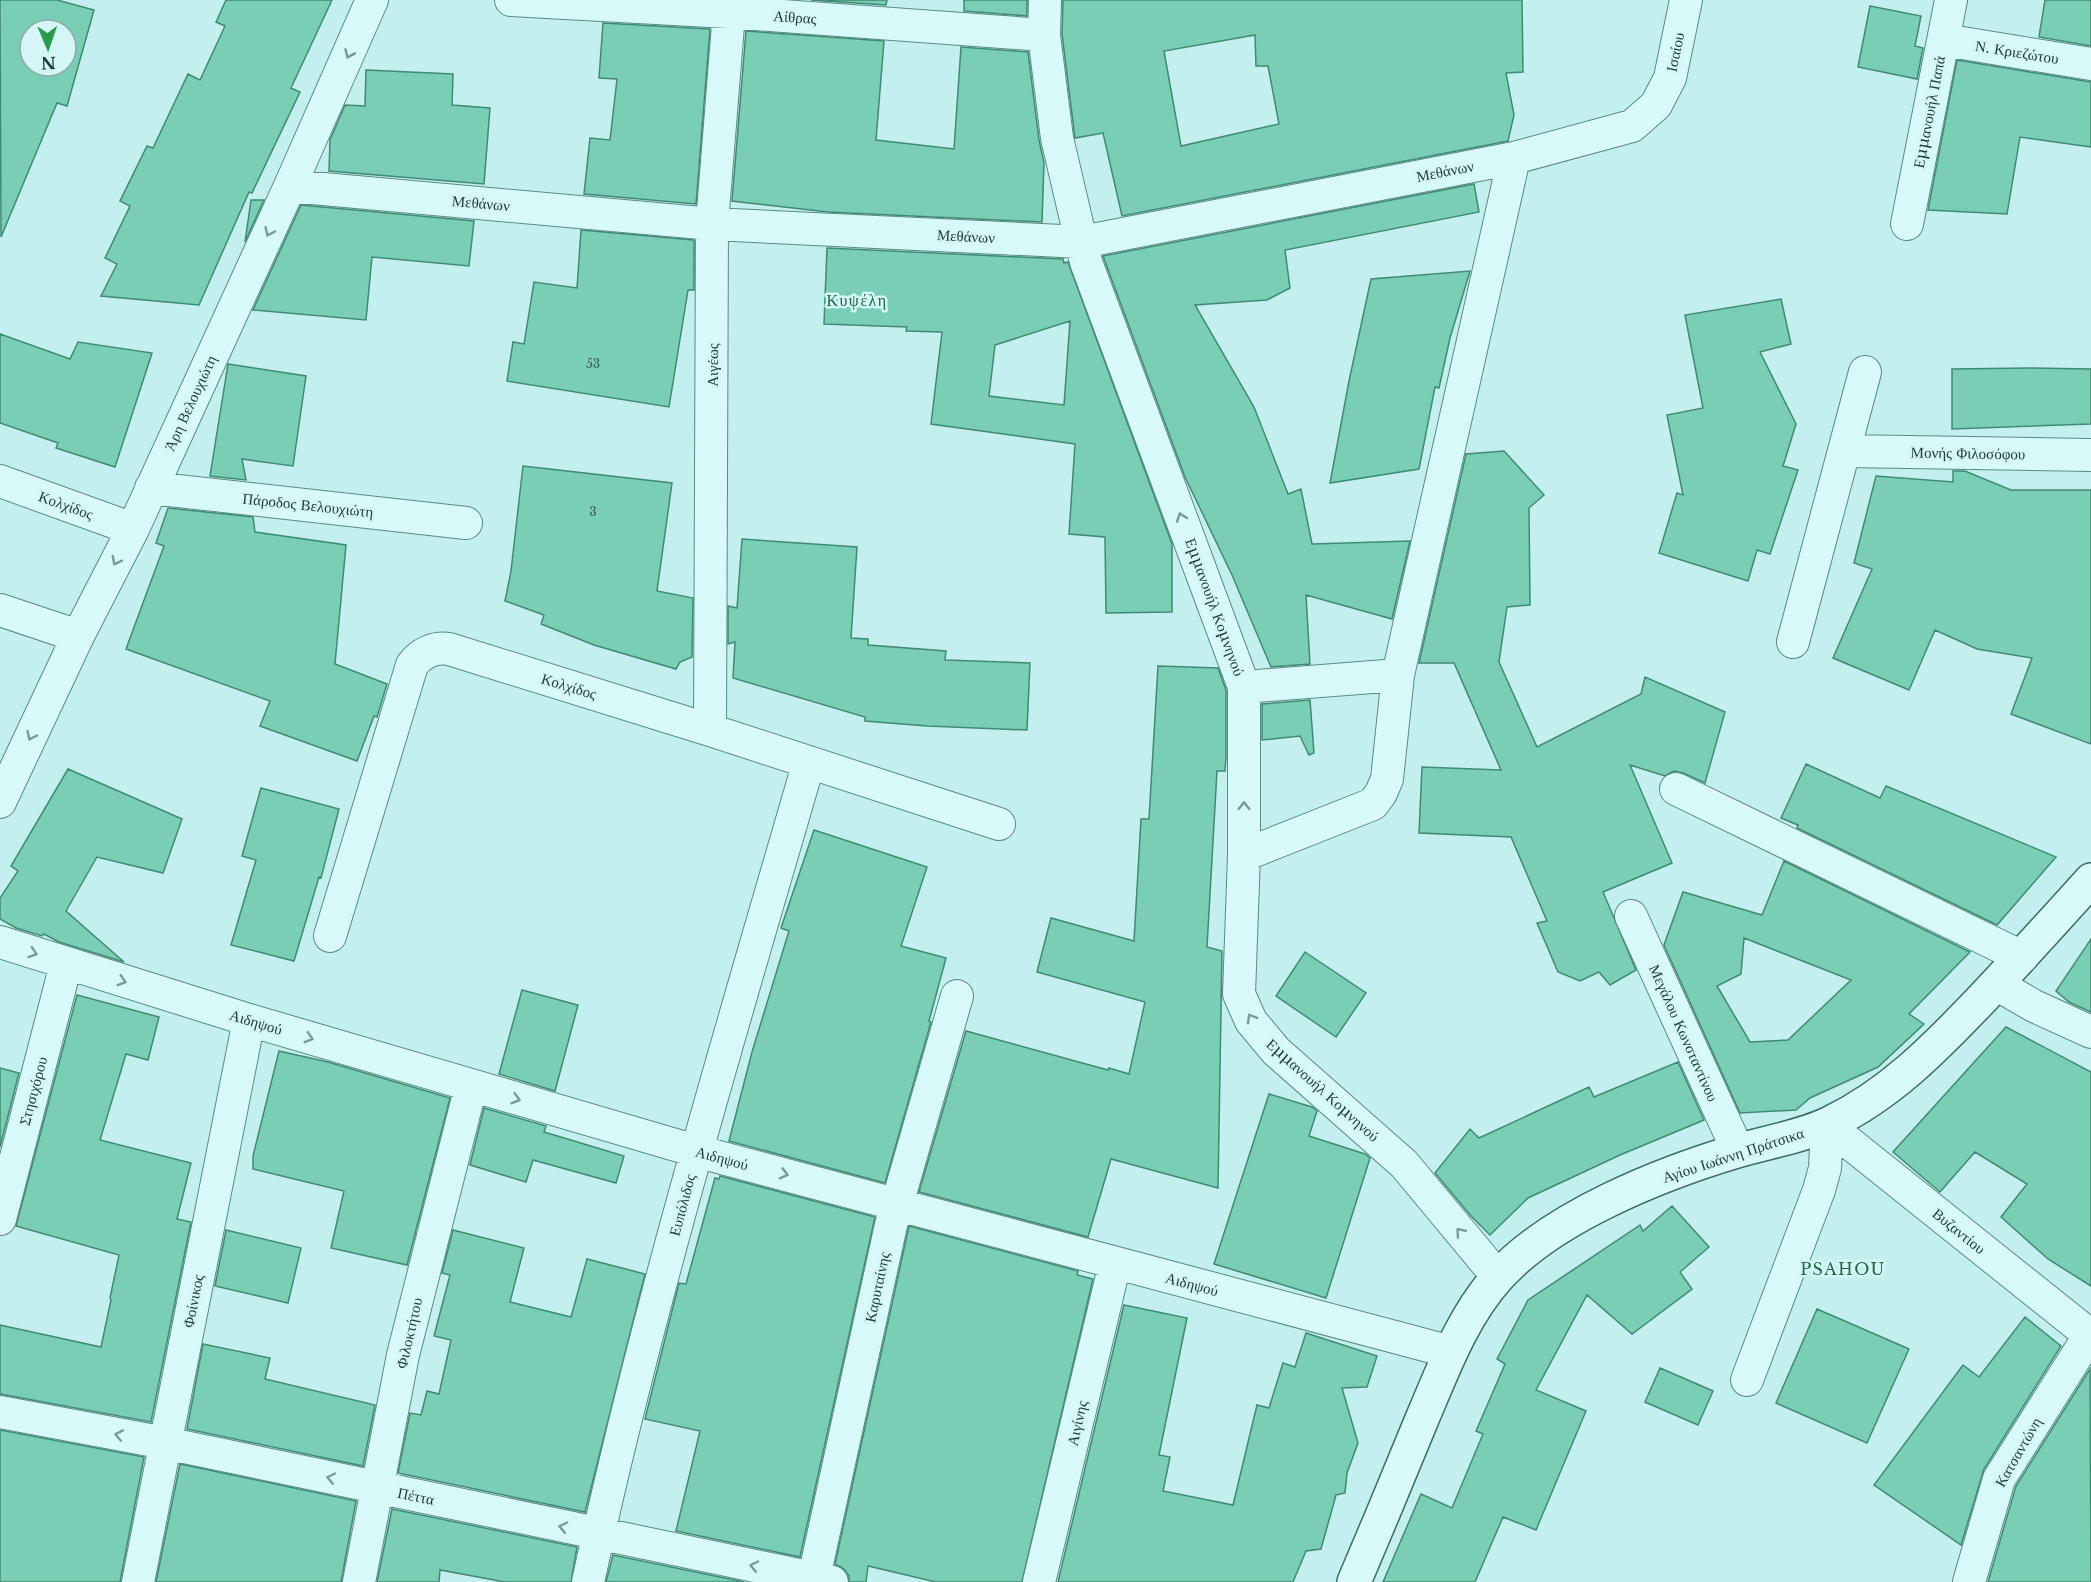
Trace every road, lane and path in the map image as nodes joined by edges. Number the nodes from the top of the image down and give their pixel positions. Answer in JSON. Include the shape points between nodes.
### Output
{"nodes":[{"id":1,"x":372,"y":0,"type":"edge"},
{"id":2,"x":511,"y":0,"type":"edge"},
{"id":3,"x":1046,"y":0,"type":"edge"},
{"id":4,"x":1686,"y":0,"type":"edge"},
{"id":5,"x":1951,"y":0,"type":"edge"},
{"id":6,"x":729,"y":6,"type":"edge"},
{"id":7,"x":1044,"y":35,"type":"junction"},
{"id":8,"x":1944,"y":40,"type":"junction"},
{"id":9,"x":2091,"y":64,"type":"edge"},
{"id":10,"x":1632,"y":126,"type":"joint"},
{"id":11,"x":1514,"y":158,"type":"junction"},
{"id":12,"x":290,"y":186,"type":"junction"},
{"id":13,"x":712,"y":224,"type":"junction"},
{"id":14,"x":1907,"y":224,"type":"dead end"},
{"id":15,"x":1082,"y":242,"type":"junction"},
{"id":16,"x":1865,"y":372,"type":"dead end"},
{"id":17,"x":1845,"y":450,"type":"junction"},
{"id":18,"x":2091,"y":455,"type":"edge"},
{"id":19,"x":0,"y":482,"type":"edge"},
{"id":20,"x":151,"y":488,"type":"junction"},
{"id":21,"x":466,"y":523,"type":"dead end"},
{"id":22,"x":133,"y":529,"type":"junction"},
{"id":23,"x":0,"y":610,"type":"edge"},
{"id":24,"x":78,"y":636,"type":"junction"},
{"id":25,"x":1793,"y":642,"type":"dead end"},
{"id":26,"x":1398,"y":675,"type":"junction"},
{"id":27,"x":1244,"y":687,"type":"junction"},
{"id":28,"x":710,"y":730,"type":"junction"},
{"id":29,"x":809,"y":762,"type":"junction"},
{"id":30,"x":1676,"y":789,"type":"dead end"},
{"id":31,"x":0,"y":802,"type":"edge"},
{"id":32,"x":999,"y":824,"type":"dead end"},
{"id":33,"x":1244,"y":855,"type":"junction"},
{"id":34,"x":2091,"y":880,"type":"edge"},
{"id":35,"x":1631,"y":916,"type":"dead end"},
{"id":36,"x":330,"y":936,"type":"dead end"},
{"id":37,"x":0,"y":942,"type":"edge"},
{"id":38,"x":2022,"y":957,"type":"junction"},
{"id":39,"x":66,"y":964,"type":"junction"},
{"id":40,"x":1996,"y":984,"type":"junction"},
{"id":41,"x":957,"y":996,"type":"dead end"},
{"id":42,"x":249,"y":1020,"type":"junction"},
{"id":43,"x":2091,"y":1032,"type":"edge"},
{"id":44,"x":471,"y":1086,"type":"junction"},
{"id":45,"x":1827,"y":1125,"type":"junction"},
{"id":46,"x":696,"y":1151,"type":"junction"},
{"id":47,"x":1738,"y":1151,"type":"junction"},
{"id":48,"x":896,"y":1203,"type":"junction"},
{"id":49,"x":0,"y":1219,"type":"edge"},
{"id":50,"x":1115,"y":1263,"type":"junction"},
{"id":51,"x":1498,"y":1277,"type":"junction"},
{"id":52,"x":2091,"y":1335,"type":"edge"},
{"id":53,"x":1451,"y":1352,"type":"junction"},
{"id":54,"x":1747,"y":1380,"type":"dead end"},
{"id":55,"x":0,"y":1412,"type":"edge"},
{"id":56,"x":165,"y":1443,"type":"junction"},
{"id":57,"x":377,"y":1488,"type":"junction"},
{"id":58,"x":598,"y":1534,"type":"junction"},
{"id":59,"x":819,"y":1581,"type":"edge"},
{"id":60,"x":138,"y":1582,"type":"edge"},
{"id":61,"x":359,"y":1582,"type":"edge"},
{"id":62,"x":588,"y":1582,"type":"edge"},
{"id":63,"x":1039,"y":1582,"type":"edge"},
{"id":64,"x":1354,"y":1582,"type":"edge"},
{"id":65,"x":1969,"y":1582,"type":"edge"}],
"edges":[{"from":1,"to":12,"type":"street","name":"Άρη Βελουχιώτη","one_way":true},
{"from":2,"to":6,"type":"street","name":"Αίθρας"},
{"from":3,"to":7,"type":"street","name":"Εμμανουήλ Κομνηνού"},
{"from":4,"to":10,"type":"street","name":"Ισαίου","via":[[1670,78],[1656,105]]},
{"from":5,"to":8,"type":"street","name":"Εμμανουήλ Παπά"},
{"from":6,"to":7,"type":"street","name":"Αίθρας"},
{"from":6,"to":13,"type":"street","name":"Αιγέως"},
{"from":7,"to":15,"type":"street","name":"Εμμανουήλ Κομνηνού","via":[[1057,138]]},
{"from":8,"to":9,"type":"street","name":"Ν. Κριεζώτου"},
{"from":8,"to":14,"type":"street","name":"Εμμανουήλ Παπά"},
{"from":10,"to":11,"type":"street","name":"Μεθάνων"},
{"from":11,"to":15,"type":"street","name":"Μεθάνων"},
{"from":11,"to":26,"type":"street"},
{"from":12,"to":13,"type":"street","name":"Μεθάνων"},
{"from":12,"to":20,"type":"street","name":"Άρη Βελουχιώτη","one_way":true},
{"from":13,"to":15,"type":"street","name":"Μεθάνων"},
{"from":13,"to":28,"type":"street","name":"Αιγέως"},
{"from":27,"to":15,"type":"street","name":"Εμμανουήλ Κομνηνού","one_way":true,"via":[[1086,262]]},
{"from":16,"to":17,"type":"street"},
{"from":17,"to":18,"type":"street","name":"Μονής Φιλοσόφου"},
{"from":17,"to":25,"type":"street"},
{"from":19,"to":22,"type":"street","name":"Κολχίδος"},
{"from":20,"to":21,"type":"street","name":"Πάροδος Βελουχιώτη"},
{"from":20,"to":22,"type":"street","name":"Άρη Βελουχιώτη"},
{"from":22,"to":24,"type":"street","name":"Άρη Βελουχιώτη","one_way":true},
{"from":23,"to":24,"type":"street"},
{"from":24,"to":31,"type":"street","name":"Άρη Βελουχιώτη","one_way":true},
{"from":26,"to":27,"type":"street"},
{"from":26,"to":33,"type":"street","via":[[1387,779],[1373,804]]},
{"from":33,"to":27,"type":"street","name":"Εμμανουήλ Κομνηνού","one_way":true},
{"from":28,"to":29,"type":"street","name":"Κολχίδος"},
{"from":28,"to":36,"type":"street","name":"Κολχίδος","via":[[449,649],[428,651],[412,665]]},
{"from":29,"to":32,"type":"street","name":"Κολχίδος"},
{"from":29,"to":46,"type":"street","name":"Ευπόλιδος"},
{"from":30,"to":38,"type":"street"},
{"from":51,"to":33,"type":"street","name":"Εμμανουήλ Κομνηνού","one_way":true,"via":[[1404,1164],[1276,1051],[1251,1021],[1239,994]]},
{"from":34,"to":38,"type":"main road","name":"Αγίου Ιωάννη Πράτσικα"},
{"from":35,"to":47,"type":"street","name":"Μεγάλου Κωνσταντίνου"},
{"from":37,"to":39,"type":"street","name":"Αιδηψού","one_way":true},
{"from":38,"to":40,"type":"main road","name":"Αγίου Ιωάννη Πράτσικα"},
{"from":39,"to":42,"type":"street","name":"Αιδηψού","one_way":true},
{"from":39,"to":49,"type":"street","name":"Στησιχόρου"},
{"from":40,"to":43,"type":"street"},
{"from":40,"to":45,"type":"main road","name":"Αγίου Ιωάννη Πράτσικα","via":[[1897,1081]]},
{"from":41,"to":48,"type":"street","name":"Καρυταίνης"},
{"from":42,"to":44,"type":"street","name":"Αιδηψού","one_way":true},
{"from":42,"to":56,"type":"street","name":"Φοίνικος"},
{"from":44,"to":46,"type":"street","name":"Αιδηψού","one_way":true},
{"from":44,"to":57,"type":"street","name":"Φιλοκτήτου","via":[[404,1354]]},
{"from":45,"to":47,"type":"main road","name":"Αγίου Ιωάννη Πράτσικα"},
{"from":45,"to":52,"type":"street","name":"Βυζαντίου"},
{"from":45,"to":54,"type":"street","via":[[1825,1168],[1819,1190]]},
{"from":46,"to":48,"type":"street","name":"Αιδηψού","one_way":true},
{"from":46,"to":58,"type":"street","name":"Ευπόλιδος"},
{"from":47,"to":51,"type":"main road","name":"Αγίου Ιωάννη Πράτσικα","via":[[1641,1186],[1578,1216],[1524,1252]]},
{"from":48,"to":50,"type":"street","name":"Αιδηψού"},
{"from":48,"to":59,"type":"street","name":"Καρυταίνης"},
{"from":50,"to":53,"type":"street","name":"Αιδηψού"},
{"from":50,"to":63,"type":"street","name":"Αιγίνης"},
{"from":51,"to":53,"type":"main road","name":"Αγίου Ιωάννη Πράτσικα"},
{"from":52,"to":65,"type":"street","name":"Κατσαντώνη","via":[[1999,1479]]},
{"from":53,"to":64,"type":"main road","name":"Αγίου Ιωάννη Πράτσικα"},
{"from":56,"to":55,"type":"street","name":"Πέττα","one_way":true},
{"from":57,"to":56,"type":"street","name":"Πέττα","one_way":true},
{"from":56,"to":60,"type":"street","name":"Φοίνικος"},
{"from":58,"to":57,"type":"street","name":"Πέττα","one_way":true},
{"from":57,"to":61,"type":"street","name":"Φιλοκτήτου"},
{"from":59,"to":58,"type":"street","name":"Πέττα","one_way":true},
{"from":58,"to":62,"type":"street","name":"Ευπόλιδος"}]}
